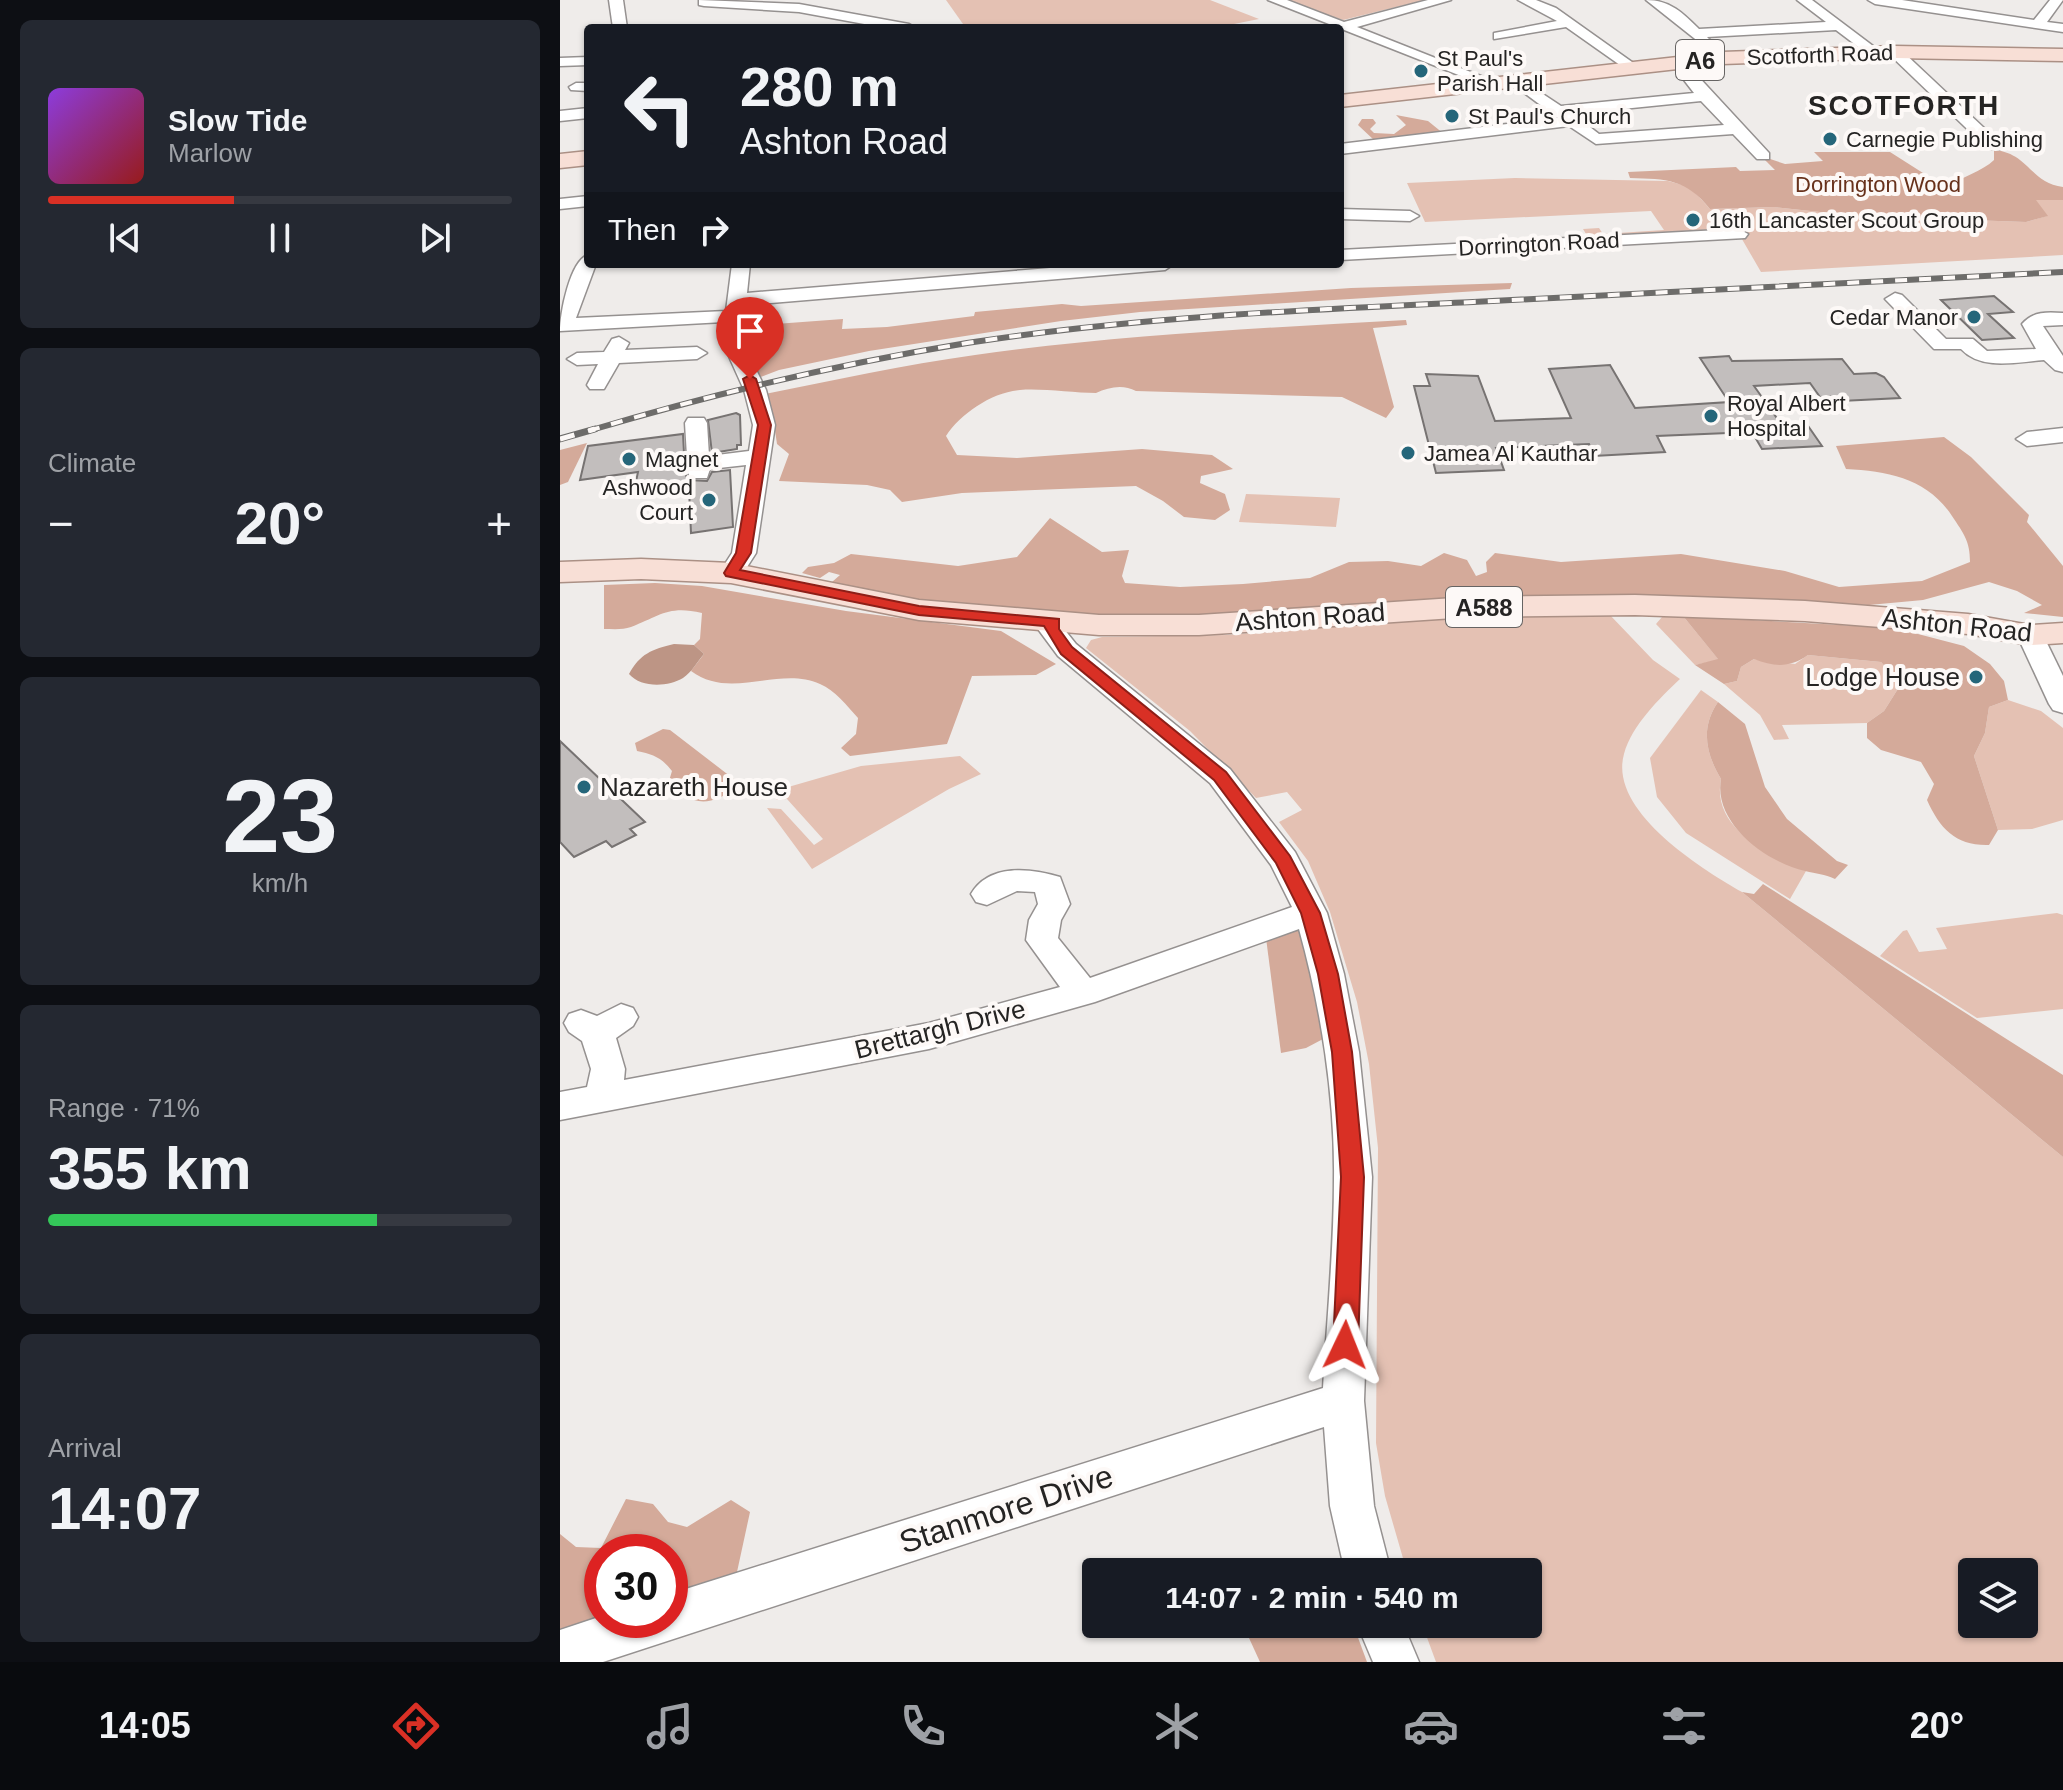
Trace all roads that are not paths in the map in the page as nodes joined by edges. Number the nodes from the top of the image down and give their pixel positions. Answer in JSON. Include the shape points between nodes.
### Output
{"nodes":[{"id":1,"x":616,"y":0,"type":"edge"},
{"id":2,"x":1275,"y":0,"type":"edge"},
{"id":3,"x":1444,"y":0,"type":"edge"},
{"id":4,"x":1525,"y":0,"type":"edge"},
{"id":5,"x":1653,"y":0,"type":"edge"},
{"id":6,"x":1804,"y":0,"type":"edge"},
{"id":7,"x":1875,"y":0,"type":"edge"},
{"id":8,"x":2057,"y":0,"type":"edge"},
{"id":9,"x":799,"y":4,"type":"edge"},
{"id":10,"x":705,"y":6,"type":"edge"},
{"id":11,"x":912,"y":11,"type":"dead end"},
{"id":12,"x":1693,"y":13,"type":"dead end"},
{"id":13,"x":1676,"y":14,"type":"junction"},
{"id":14,"x":1568,"y":23,"type":"junction"},
{"id":15,"x":619,"y":24,"type":"edge"},
{"id":16,"x":891,"y":24,"type":"edge"},
{"id":17,"x":912,"y":24,"type":"edge"},
{"id":18,"x":1338,"y":24,"type":"edge"},
{"id":19,"x":2038,"y":24,"type":"junction"},
{"id":20,"x":1344,"y":26,"type":"edge"},
{"id":21,"x":1344,"y":26,"type":"edge"},
{"id":22,"x":1838,"y":26,"type":"junction"},
{"id":23,"x":2063,"y":28,"type":"edge"},
{"id":24,"x":1696,"y":33,"type":"junction"},
{"id":25,"x":1499,"y":36,"type":"dead end"},
{"id":26,"x":1874,"y":52,"type":"junction"},
{"id":27,"x":1895,"y":52,"type":"junction"},
{"id":28,"x":2061,"y":56,"type":"edge"},
{"id":29,"x":1722,"y":58,"type":"junction"},
{"id":30,"x":584,"y":61,"type":"edge"},
{"id":31,"x":560,"y":62,"type":"edge"},
{"id":32,"x":1677,"y":62,"type":"junction"},
{"id":33,"x":1632,"y":67,"type":"junction"},
{"id":34,"x":1517,"y":81,"type":"junction"},
{"id":35,"x":1494,"y":84,"type":"junction"},
{"id":36,"x":1705,"y":96,"type":"junction"},
{"id":37,"x":1344,"y":101,"type":"edge"},
{"id":38,"x":584,"y":113,"type":"edge"},
{"id":39,"x":560,"y":116,"type":"edge"},
{"id":40,"x":1567,"y":116,"type":"junction"},
{"id":41,"x":1736,"y":129,"type":"junction"},
{"id":42,"x":1994,"y":146,"type":"dead end"},
{"id":43,"x":1344,"y":148,"type":"edge"},
{"id":44,"x":584,"y":152,"type":"edge"},
{"id":45,"x":560,"y":155,"type":"edge"},
{"id":46,"x":1763,"y":156,"type":"dead end"},
{"id":47,"x":584,"y":158,"type":"edge"},
{"id":48,"x":560,"y":161,"type":"edge"},
{"id":49,"x":584,"y":201,"type":"edge"},
{"id":50,"x":560,"y":204,"type":"edge"},
{"id":51,"x":1344,"y":214,"type":"edge"},
{"id":52,"x":1410,"y":216,"type":"dead end"},
{"id":53,"x":1739,"y":234,"type":"dead end"},
{"id":54,"x":1344,"y":255,"type":"edge"},
{"id":55,"x":585,"y":268,"type":"edge"},
{"id":56,"x":741,"y":268,"type":"edge"},
{"id":57,"x":1067,"y":268,"type":"edge"},
{"id":58,"x":984,"y":272,"type":"edge"},
{"id":59,"x":1895,"y":299,"type":"dead end"},
{"id":60,"x":736,"y":308,"type":"junction"},
{"id":61,"x":2063,"y":319,"type":"edge"},
{"id":62,"x":628,"y":323,"type":"junction"},
{"id":63,"x":562,"y":325,"type":"edge"},
{"id":64,"x":697,"y":353,"type":"dead end"},
{"id":65,"x":613,"y":357,"type":"junction"},
{"id":66,"x":577,"y":359,"type":"dead end"},
{"id":67,"x":2056,"y":361,"type":"edge"},
{"id":68,"x":597,"y":385,"type":"dead end"},
{"id":69,"x":696,"y":423,"type":"dead end"},
{"id":70,"x":2063,"y":435,"type":"edge"},
{"id":71,"x":2027,"y":439,"type":"dead end"},
{"id":72,"x":759,"y":457,"type":"junction"},
{"id":73,"x":560,"y":572,"type":"edge"},
{"id":74,"x":731,"y":573,"type":"junction"},
{"id":75,"x":1053,"y":622,"type":"junction"},
{"id":76,"x":2047,"y":634,"type":"edge"},
{"id":77,"x":2063,"y":704,"type":"edge"},
{"id":78,"x":987,"y":894,"type":"dead end"},
{"id":79,"x":1311,"y":913,"type":"junction"},
{"id":80,"x":1083,"y":993,"type":"junction"},
{"id":81,"x":600,"y":1024,"type":"dead end"},
{"id":82,"x":603,"y":1098,"type":"junction"},
{"id":83,"x":560,"y":1106,"type":"edge"},
{"id":84,"x":1343,"y":1401,"type":"junction"},
{"id":85,"x":1365,"y":1558,"type":"edge"},
{"id":86,"x":688,"y":1611,"type":"edge"},
{"id":87,"x":606,"y":1638,"type":"edge"},
{"id":88,"x":1386,"y":1638,"type":"edge"},
{"id":89,"x":560,"y":1653,"type":"edge"},
{"id":90,"x":1396,"y":1662,"type":"edge"}],
"edges":[{"from":1,"to":15,"type":"street"},
{"from":2,"to":18,"type":"street"},
{"from":3,"to":20,"type":"street"},
{"from":4,"to":14,"type":"street"},
{"from":5,"to":13,"type":"street"},
{"from":6,"to":22,"type":"street"},
{"from":7,"to":19,"type":"street"},
{"from":8,"to":19,"type":"street"},
{"from":9,"to":10,"type":"street"},
{"from":9,"to":16,"type":"street"},
{"from":11,"to":17,"type":"street"},
{"from":12,"to":13,"type":"street"},
{"from":13,"to":24,"type":"street"},
{"from":14,"to":25,"type":"street"},
{"from":14,"to":33,"type":"street"},
{"from":19,"to":23,"type":"street"},
{"from":21,"to":35,"type":"street"},
{"from":22,"to":24,"type":"street"},
{"from":22,"to":26,"type":"street"},
{"from":24,"to":29,"type":"street"},
{"from":26,"to":27,"type":"main road","name":"Scotforth Road","number":"A6"},
{"from":26,"to":29,"type":"main road","name":"Scotforth Road","number":"A6"},
{"from":27,"to":28,"type":"main road","name":"Scotforth Road","number":"A6"},
{"from":27,"to":42,"type":"street"},
{"from":29,"to":32,"type":"main road","name":"Scotforth Road","number":"A6"},
{"from":30,"to":31,"type":"street"},
{"from":32,"to":33,"type":"main road","name":"Scotforth Road","number":"A6"},
{"from":32,"to":36,"type":"street"},
{"from":33,"to":34,"type":"main road","name":"Scotforth Road","number":"A6"},
{"from":34,"to":35,"type":"main road","name":"Scotforth Road","number":"A6"},
{"from":34,"to":40,"type":"street"},
{"from":35,"to":37,"type":"main road","name":"Scotforth Road","number":"A6"},
{"from":36,"to":40,"type":"street"},
{"from":36,"to":41,"type":"street"},
{"from":38,"to":39,"type":"street"},
{"from":40,"to":41,"type":"street","via":[[1596,139]]},
{"from":40,"to":43,"type":"street"},
{"from":41,"to":46,"type":"street"},
{"from":44,"to":45,"type":"street"},
{"from":47,"to":48,"type":"main road"},
{"from":49,"to":50,"type":"street"},
{"from":51,"to":52,"type":"street"},
{"from":53,"to":54,"type":"street","name":"Dorrington Road"},
{"from":55,"to":63,"type":"street"},
{"from":56,"to":60,"type":"street"},
{"from":57,"to":58,"type":"street"},
{"from":58,"to":60,"type":"street"},
{"from":59,"to":67,"type":"street","via":[[1941,345],[1966,343],[1985,357]]},
{"from":60,"to":62,"type":"street"},
{"from":60,"to":72,"type":"street","via":[[732,341],[755,390],[764,425]]},
{"from":61,"to":67,"type":"street","via":[[2044,318],[2032,324]]},
{"from":62,"to":63,"type":"street"},
{"from":62,"to":65,"type":"street"},
{"from":64,"to":65,"type":"street"},
{"from":65,"to":66,"type":"street"},
{"from":65,"to":68,"type":"street"},
{"from":69,"to":72,"type":"street","via":[[699,468]]},
{"from":70,"to":71,"type":"street"},
{"from":72,"to":74,"type":"street","via":[[744,553]]},
{"from":73,"to":74,"type":"main road","name":"Ashton Road","number":"A588"},
{"from":74,"to":75,"type":"main road","name":"Ashton Road","number":"A588","via":[[919,610]]},
{"from":75,"to":76,"type":"main road","name":"Ashton Road","number":"A588","via":[[1199,625],[1469,607],[1635,605],[1805,611]]},
{"from":75,"to":79,"type":"street","via":[[1051,629],[1067,650],[1220,776],[1284,860]]},
{"from":76,"to":77,"type":"street"},
{"from":78,"to":80,"type":"street","via":[[1005,881],[1028,878],[1049,885],[1054,904],[1042,940]]},
{"from":79,"to":80,"type":"street","name":"Brettargh Drive"},
{"from":79,"to":84,"type":"street","via":[[1342,1052],[1353,1177]]},
{"from":80,"to":82,"type":"street","name":"Brettargh Drive","via":[[929,1036]]},
{"from":81,"to":82,"type":"street","via":[[608,1069]]},
{"from":82,"to":83,"type":"street","name":"Brettargh Drive"},
{"from":84,"to":85,"type":"street","via":[[1352,1506]]},
{"from":84,"to":86,"type":"street","name":"Stanmore Drive"},
{"from":87,"to":89,"type":"street"},
{"from":88,"to":90,"type":"street"}]}
